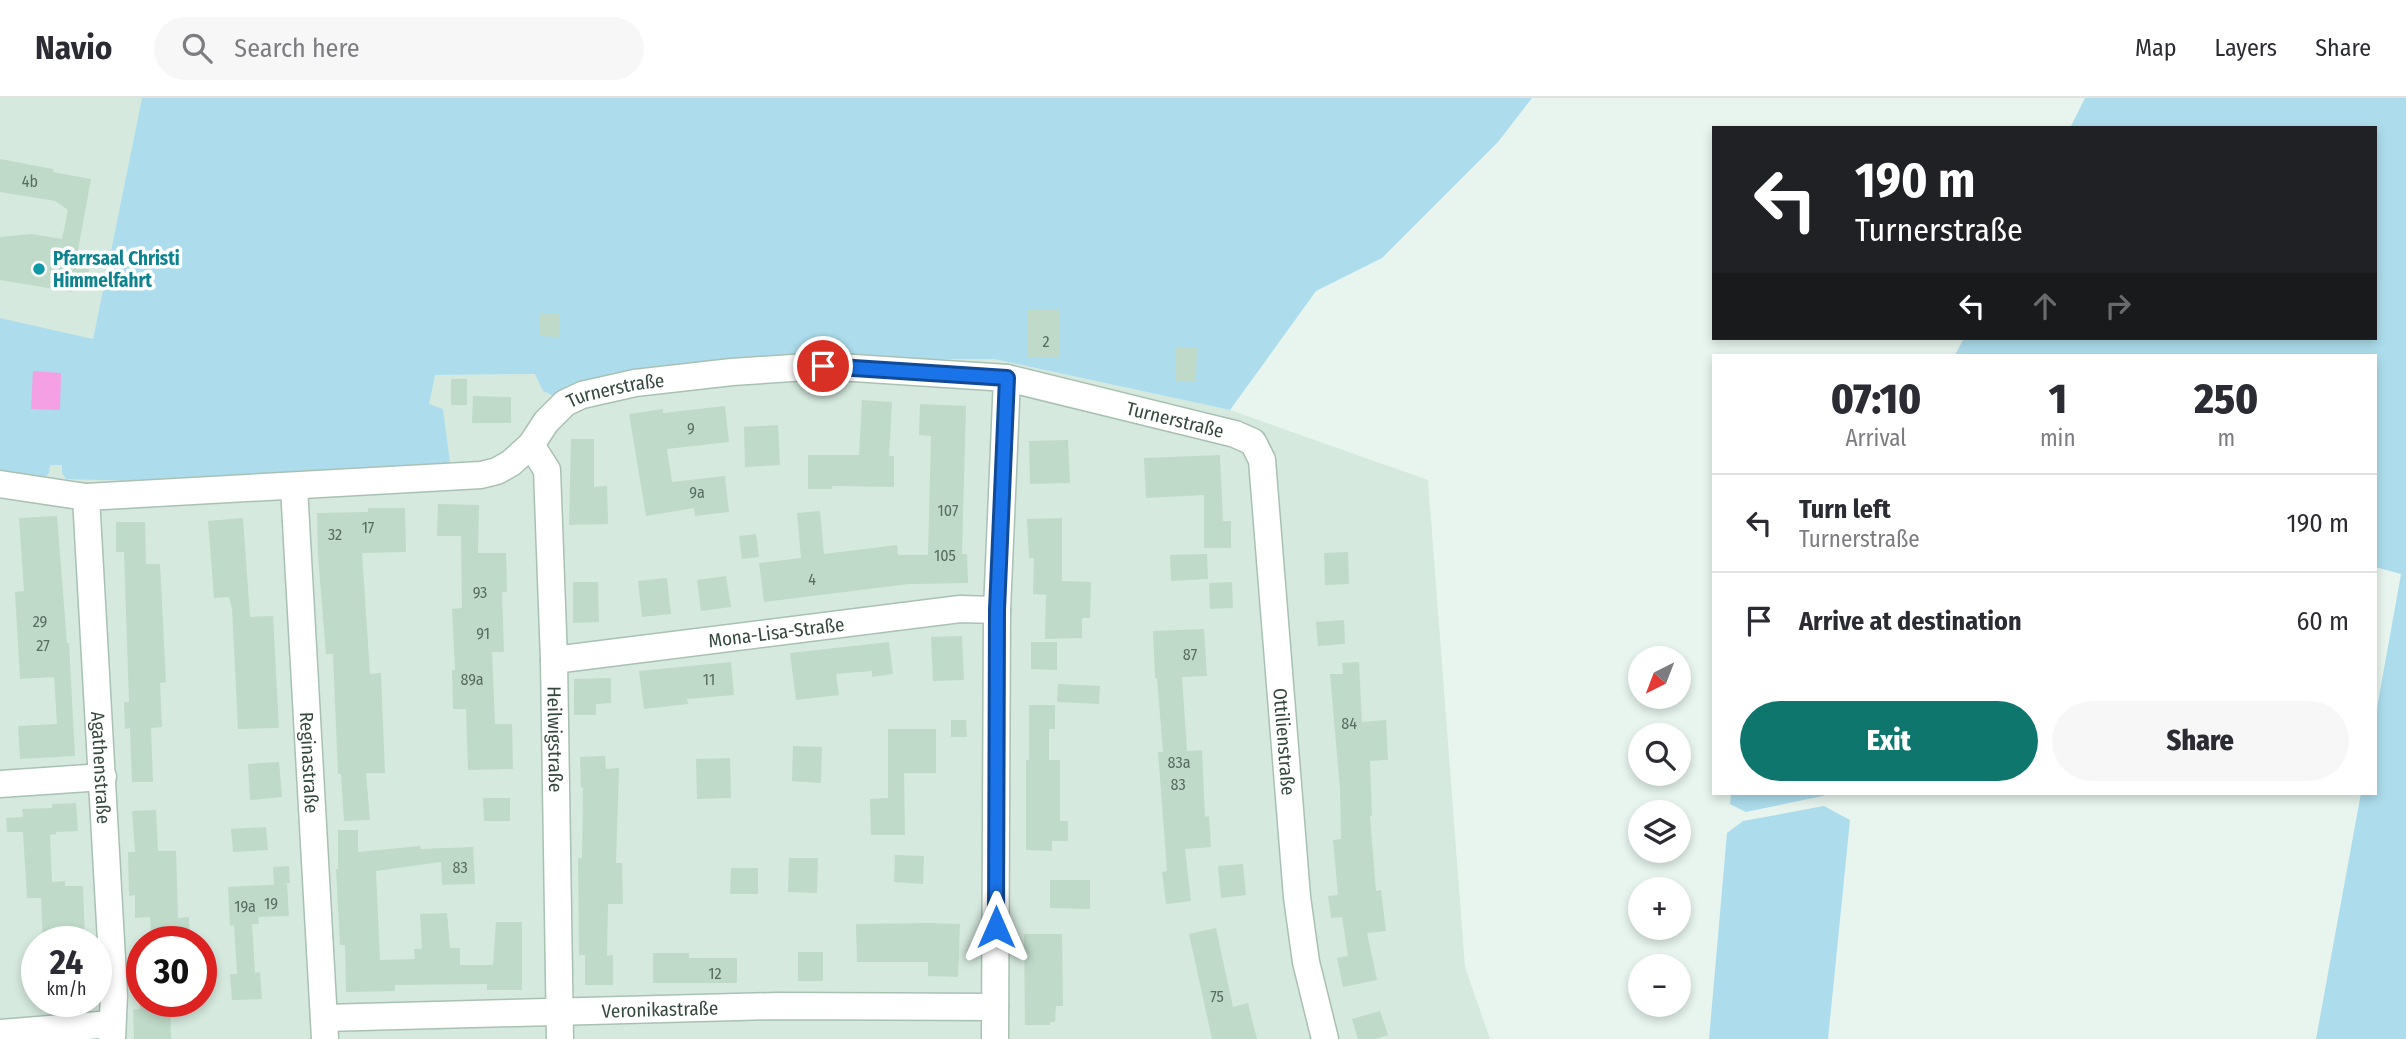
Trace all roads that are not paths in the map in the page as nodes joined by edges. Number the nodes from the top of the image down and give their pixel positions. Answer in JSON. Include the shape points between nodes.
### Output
{"nodes":[{"id":1,"x":1007,"y":378,"type":"junction"},
{"id":2,"x":1253,"y":442,"type":"joint"},
{"id":3,"x":531,"y":445,"type":"junction"},
{"id":4,"x":0,"y":484,"type":"edge"},
{"id":5,"x":293,"y":487,"type":"junction"},
{"id":6,"x":86,"y":497,"type":"junction"},
{"id":7,"x":997,"y":610,"type":"junction"},
{"id":8,"x":554,"y":660,"type":"junction"},
{"id":9,"x":103,"y":777,"type":"junction"},
{"id":10,"x":0,"y":784,"type":"edge"},
{"id":11,"x":995,"y":1007,"type":"junction"},
{"id":12,"x":560,"y":1012,"type":"junction"},
{"id":13,"x":324,"y":1029,"type":"edge"},
{"id":14,"x":112,"y":1031,"type":"edge"},
{"id":15,"x":0,"y":1033,"type":"edge"},
{"id":16,"x":560,"y":1039,"type":"edge"},
{"id":17,"x":995,"y":1039,"type":"edge"},
{"id":18,"x":1325,"y":1039,"type":"edge"}],
"edges":[{"from":1,"to":2,"type":"street","name":"Turnerstraße"},
{"from":1,"to":3,"type":"street","name":"Turnerstraße","via":[[823,366],[635,383],[565,403]]},
{"from":1,"to":7,"type":"street"},
{"from":2,"to":18,"type":"street","name":"Ottilienstraße","via":[[1262,460],[1297,897],[1306,962]]},
{"from":3,"to":5,"type":"street","name":"Turnerstraße","via":[[511,463],[481,475]]},
{"from":3,"to":8,"type":"street","name":"Heilwigstraße","via":[[547,470]]},
{"from":4,"to":6,"type":"street","name":"Turnerstraße"},
{"from":5,"to":6,"type":"street","name":"Turnerstraße"},
{"from":5,"to":13,"type":"street","name":"Reginastraße"},
{"from":6,"to":9,"type":"street","name":"Agathenstraße"},
{"from":7,"to":8,"type":"street","name":"Mona-Lisa-Straße","via":[[960,609]]},
{"from":7,"to":11,"type":"street"},
{"from":8,"to":12,"type":"street","name":"Heilwigstraße"},
{"from":9,"to":10,"type":"street"},
{"from":9,"to":14,"type":"street","name":"Agathenstraße"},
{"from":11,"to":12,"type":"street","name":"Veronikastraße","via":[[777,1006]]},
{"from":11,"to":17,"type":"street"},
{"from":12,"to":13,"type":"street","name":"Veronikastraße"},
{"from":12,"to":16,"type":"street","name":"Heilwigstraße"},
{"from":14,"to":15,"type":"street"}]}
